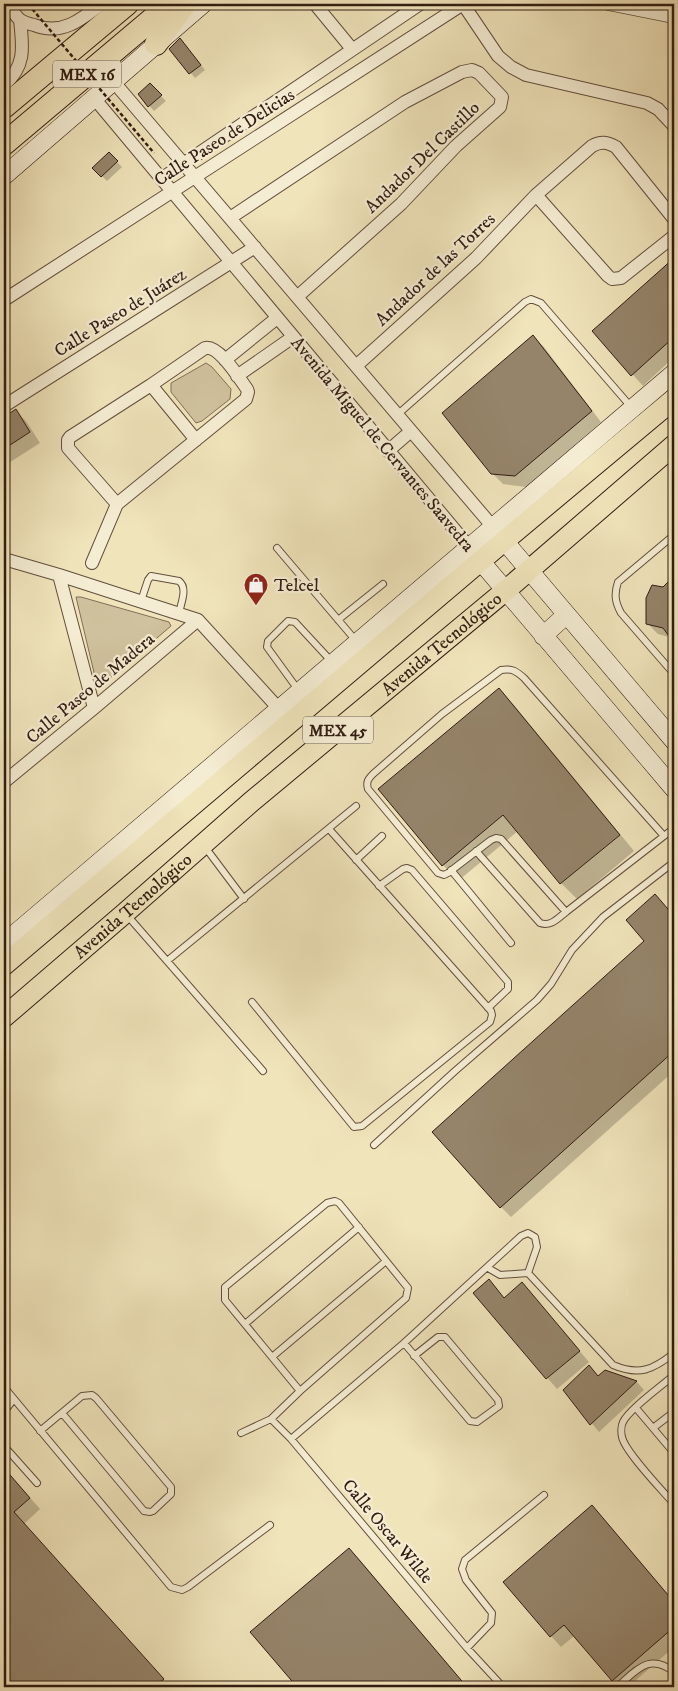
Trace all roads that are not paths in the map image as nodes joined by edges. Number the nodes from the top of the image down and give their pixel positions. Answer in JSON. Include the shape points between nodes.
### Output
{"nodes":[{"id":1,"x":7,"y":4,"type":"edge"},
{"id":2,"x":101,"y":4,"type":"edge"},
{"id":3,"x":127,"y":4,"type":"edge"},
{"id":4,"x":170,"y":4,"type":"edge"},
{"id":5,"x":185,"y":4,"type":"edge"},
{"id":6,"x":203,"y":4,"type":"edge"},
{"id":7,"x":315,"y":4,"type":"edge"},
{"id":8,"x":420,"y":4,"type":"edge"},
{"id":9,"x":463,"y":4,"type":"edge"},
{"id":10,"x":609,"y":4,"type":"edge"},
{"id":11,"x":629,"y":5,"type":"edge"},
{"id":12,"x":674,"y":17,"type":"edge"},
{"id":13,"x":20,"y":20,"type":"junction"},
{"id":14,"x":156,"y":44,"type":"junction"},
{"id":15,"x":352,"y":49,"type":"junction"},
{"id":16,"x":114,"y":81,"type":"junction"},
{"id":17,"x":4,"y":84,"type":"edge"},
{"id":18,"x":94,"y":98,"type":"junction"},
{"id":19,"x":4,"y":107,"type":"edge"},
{"id":20,"x":674,"y":126,"type":"edge"},
{"id":21,"x":4,"y":144,"type":"edge"},
{"id":22,"x":184,"y":163,"type":"junction"},
{"id":23,"x":4,"y":176,"type":"edge"},
{"id":24,"x":195,"y":176,"type":"junction"},
{"id":25,"x":161,"y":179,"type":"junction"},
{"id":26,"x":172,"y":192,"type":"junction"},
{"id":27,"x":536,"y":195,"type":"junction"},
{"id":28,"x":230,"y":218,"type":"junction"},
{"id":29,"x":674,"y":219,"type":"edge"},
{"id":30,"x":674,"y":236,"type":"edge"},
{"id":31,"x":255,"y":247,"type":"junction"},
{"id":32,"x":230,"y":262,"type":"junction"},
{"id":33,"x":297,"y":297,"type":"junction"},
{"id":34,"x":4,"y":300,"type":"edge"},
{"id":35,"x":277,"y":318,"type":"junction"},
{"id":36,"x":293,"y":336,"type":"junction"},
{"id":37,"x":225,"y":360,"type":"junction"},
{"id":38,"x":356,"y":366,"type":"junction"},
{"id":39,"x":674,"y":373,"type":"edge"},
{"id":40,"x":238,"y":376,"type":"junction"},
{"id":41,"x":151,"y":385,"type":"junction"},
{"id":42,"x":674,"y":399,"type":"edge"},
{"id":43,"x":4,"y":406,"type":"edge"},
{"id":44,"x":633,"y":409,"type":"junction"},
{"id":45,"x":397,"y":415,"type":"junction"},
{"id":46,"x":411,"y":431,"type":"junction"},
{"id":47,"x":196,"y":440,"type":"junction"},
{"id":48,"x":388,"y":451,"type":"junction"},
{"id":49,"x":672,"y":451,"type":"edge"},
{"id":50,"x":117,"y":504,"type":"junction"},
{"id":51,"x":498,"y":534,"type":"junction"},
{"id":52,"x":674,"y":535,"type":"edge"},
{"id":53,"x":277,"y":548,"type":"dead end"},
{"id":54,"x":475,"y":554,"type":"junction"},
{"id":55,"x":4,"y":559,"type":"edge"},
{"id":56,"x":92,"y":563,"type":"dead end"},
{"id":57,"x":530,"y":570,"type":"junction"},
{"id":58,"x":60,"y":575,"type":"junction"},
{"id":59,"x":383,"y":584,"type":"dead end"},
{"id":60,"x":506,"y":591,"type":"junction"},
{"id":61,"x":141,"y":601,"type":"junction"},
{"id":62,"x":179,"y":613,"type":"junction"},
{"id":63,"x":566,"y":615,"type":"junction"},
{"id":64,"x":198,"y":620,"type":"junction"},
{"id":65,"x":338,"y":620,"type":"junction"},
{"id":66,"x":544,"y":636,"type":"junction"},
{"id":67,"x":358,"y":643,"type":"junction"},
{"id":68,"x":334,"y":664,"type":"junction"},
{"id":69,"x":674,"y":674,"type":"edge"},
{"id":70,"x":300,"y":693,"type":"junction"},
{"id":71,"x":94,"y":708,"type":"junction"},
{"id":72,"x":280,"y":710,"type":"junction"},
{"id":73,"x":674,"y":741,"type":"edge"},
{"id":74,"x":4,"y":782,"type":"edge"},
{"id":75,"x":674,"y":788,"type":"edge"},
{"id":76,"x":356,"y":806,"type":"dead end"},
{"id":77,"x":674,"y":828,"type":"edge"},
{"id":78,"x":329,"y":829,"type":"junction"},
{"id":79,"x":382,"y":836,"type":"dead end"},
{"id":80,"x":664,"y":836,"type":"junction"},
{"id":81,"x":203,"y":844,"type":"junction"},
{"id":82,"x":476,"y":851,"type":"junction"},
{"id":83,"x":356,"y":860,"type":"junction"},
{"id":84,"x":674,"y":862,"type":"edge"},
{"id":85,"x":452,"y":870,"type":"junction"},
{"id":86,"x":379,"y":886,"type":"junction"},
{"id":87,"x":244,"y":899,"type":"junction"},
{"id":88,"x":566,"y":912,"type":"junction"},
{"id":89,"x":125,"y":914,"type":"junction"},
{"id":90,"x":4,"y":943,"type":"edge"},
{"id":91,"x":511,"y":943,"type":"dead end"},
{"id":92,"x":168,"y":962,"type":"junction"},
{"id":93,"x":4,"y":965,"type":"edge"},
{"id":94,"x":252,"y":1002,"type":"dead end"},
{"id":95,"x":488,"y":1008,"type":"junction"},
{"id":96,"x":4,"y":1017,"type":"edge"},
{"id":97,"x":263,"y":1070,"type":"dead end"},
{"id":98,"x":374,"y":1145,"type":"dead end"},
{"id":99,"x":358,"y":1227,"type":"junction"},
{"id":100,"x":386,"y":1261,"type":"junction"},
{"id":101,"x":488,"y":1268,"type":"junction"},
{"id":102,"x":528,"y":1273,"type":"junction"},
{"id":103,"x":245,"y":1324,"type":"junction"},
{"id":104,"x":404,"y":1344,"type":"junction"},
{"id":105,"x":674,"y":1352,"type":"edge"},
{"id":106,"x":414,"y":1356,"type":"junction"},
{"id":107,"x":272,"y":1357,"type":"junction"},
{"id":108,"x":674,"y":1375,"type":"edge"},
{"id":109,"x":4,"y":1387,"type":"edge"},
{"id":110,"x":300,"y":1391,"type":"junction"},
{"id":111,"x":14,"y":1399,"type":"junction"},
{"id":112,"x":636,"y":1408,"type":"junction"},
{"id":113,"x":4,"y":1412,"type":"edge"},
{"id":114,"x":674,"y":1412,"type":"edge"},
{"id":115,"x":62,"y":1413,"type":"junction"},
{"id":116,"x":271,"y":1419,"type":"junction"},
{"id":117,"x":654,"y":1428,"type":"junction"},
{"id":118,"x":40,"y":1431,"type":"junction"},
{"id":119,"x":241,"y":1433,"type":"dead end"},
{"id":120,"x":291,"y":1439,"type":"junction"},
{"id":121,"x":4,"y":1446,"type":"edge"},
{"id":122,"x":674,"y":1453,"type":"edge"},
{"id":123,"x":37,"y":1483,"type":"dead end"},
{"id":124,"x":544,"y":1496,"type":"dead end"},
{"id":125,"x":674,"y":1504,"type":"edge"},
{"id":126,"x":270,"y":1525,"type":"dead end"},
{"id":127,"x":467,"y":1648,"type":"junction"},
{"id":128,"x":674,"y":1672,"type":"edge"},
{"id":129,"x":503,"y":1687,"type":"edge"},
{"id":130,"x":617,"y":1687,"type":"edge"}],
"edges":[{"from":1,"to":13,"type":"street"},
{"from":2,"to":13,"type":"street","via":[[82,19],[63,28],[40,28]]},
{"from":3,"to":19,"type":"highway","number":"MEX 16"},
{"from":4,"to":21,"type":"highway","number":"MEX 16"},
{"from":5,"to":14,"type":"highway"},
{"from":6,"to":14,"type":"street"},
{"from":7,"to":15,"type":"street"},
{"from":8,"to":15,"type":"street","name":"Calle Paseo de Delicias"},
{"from":9,"to":20,"type":"street","via":[[498,56],[511,67],[526,75],[647,103],[658,109]]},
{"from":9,"to":24,"type":"street","name":"Calle Paseo de Delicias"},
{"from":10,"to":11,"type":"street"},
{"from":11,"to":12,"type":"street"},
{"from":13,"to":17,"type":"street","via":[[21,59],[13,77]]},
{"from":14,"to":16,"type":"street"},
{"from":15,"to":22,"type":"street","name":"Calle Paseo de Delicias"},
{"from":16,"to":18,"type":"street"},
{"from":16,"to":22,"type":"street","name":"Avenida Miguel de Cervantes Saavedra"},
{"from":18,"to":23,"type":"street"},
{"from":18,"to":25,"type":"street","name":"Avenida Miguel de Cervantes Saavedra"},
{"from":22,"to":24,"type":"street","name":"Avenida Miguel de Cervantes Saavedra"},
{"from":22,"to":25,"type":"street","name":"Calle Paseo de Delicias"},
{"from":24,"to":26,"type":"street","name":"Calle Paseo de Delicias"},
{"from":24,"to":28,"type":"street","name":"Avenida Miguel de Cervantes Saavedra"},
{"from":25,"to":26,"type":"street","name":"Avenida Miguel de Cervantes Saavedra"},
{"from":26,"to":32,"type":"street","name":"Avenida Miguel de Cervantes Saavedra"},
{"from":26,"to":34,"type":"street","name":"Calle Paseo de Delicias"},
{"from":27,"to":29,"type":"street","name":"Andador de las Torres","via":[[592,146],[609,143],[616,147]]},
{"from":27,"to":30,"type":"street","via":[[612,279],[621,278]]},
{"from":27,"to":38,"type":"street","name":"Andador de las Torres","via":[[476,258]]},
{"from":28,"to":31,"type":"street","name":"Avenida Miguel de Cervantes Saavedra"},
{"from":28,"to":33,"type":"street","name":"Andador Del Castillo","via":[[405,102],[462,72],[475,71],[500,94],[500,107],[456,146],[401,204]]},
{"from":31,"to":32,"type":"street","name":"Calle Paseo de Juárez"},
{"from":31,"to":33,"type":"street","name":"Avenida Miguel de Cervantes Saavedra"},
{"from":32,"to":35,"type":"street","name":"Avenida Miguel de Cervantes Saavedra"},
{"from":32,"to":43,"type":"street","name":"Calle Paseo de Juárez"},
{"from":33,"to":38,"type":"street","name":"Avenida Miguel de Cervantes Saavedra"},
{"from":35,"to":36,"type":"street","name":"Avenida Miguel de Cervantes Saavedra"},
{"from":35,"to":37,"type":"street"},
{"from":36,"to":40,"type":"street"},
{"from":36,"to":48,"type":"street","name":"Avenida Miguel de Cervantes Saavedra"},
{"from":37,"to":40,"type":"street"},
{"from":37,"to":41,"type":"street","via":[[211,347],[205,348]]},
{"from":38,"to":45,"type":"street","name":"Avenida Miguel de Cervantes Saavedra"},
{"from":39,"to":44,"type":"street"},
{"from":40,"to":47,"type":"street","via":[[248,392],[246,399]]},
{"from":41,"to":47,"type":"street"},
{"from":41,"to":50,"type":"street","via":[[68,440],[68,448]]},
{"from":42,"to":51,"type":"main road","name":"Avenida Tecnológico","number":"MEX 45"},
{"from":44,"to":45,"type":"lane","via":[[541,303],[531,299]]},
{"from":44,"to":51,"type":"street"},
{"from":45,"to":46,"type":"street","name":"Avenida Miguel de Cervantes Saavedra"},
{"from":46,"to":48,"type":"street"},
{"from":46,"to":51,"type":"street","name":"Avenida Miguel de Cervantes Saavedra"},
{"from":47,"to":50,"type":"street"},
{"from":48,"to":54,"type":"street","name":"Avenida Miguel de Cervantes Saavedra"},
{"from":49,"to":57,"type":"main road","name":"Avenida Tecnológico","number":"MEX 45"},
{"from":50,"to":56,"type":"street"},
{"from":51,"to":54,"type":"main road","name":"Avenida Tecnológico","number":"MEX 45"},
{"from":51,"to":57,"type":"street","name":"Avenida Miguel de Cervantes Saavedra"},
{"from":52,"to":69,"type":"lane","via":[[618,582],[615,592],[621,613]]},
{"from":53,"to":65,"type":"lane"},
{"from":54,"to":60,"type":"street","name":"Avenida Miguel de Cervantes Saavedra"},
{"from":54,"to":67,"type":"street"},
{"from":54,"to":93,"type":"main road","name":"Avenida Tecnológico","number":"MEX 45"},
{"from":55,"to":58,"type":"street"},
{"from":57,"to":60,"type":"main road","name":"Avenida Tecnológico","number":"MEX 45"},
{"from":57,"to":63,"type":"street","name":"Avenida Miguel de Cervantes Saavedra"},
{"from":58,"to":61,"type":"street"},
{"from":58,"to":71,"type":"street"},
{"from":59,"to":65,"type":"lane"},
{"from":60,"to":66,"type":"street","name":"Avenida Miguel de Cervantes Saavedra"},
{"from":60,"to":81,"type":"main road","name":"Avenida Tecnológico","number":"MEX 45"},
{"from":61,"to":62,"type":"street"},
{"from":61,"to":62,"type":"lane","via":[[151,576],[179,581],[184,590]]},
{"from":62,"to":64,"type":"street"},
{"from":63,"to":66,"type":"street"},
{"from":63,"to":73,"type":"street","name":"Avenida Miguel de Cervantes Saavedra"},
{"from":64,"to":71,"type":"street","name":"Calle Paseo de Madera"},
{"from":64,"to":72,"type":"street"},
{"from":65,"to":67,"type":"lane"},
{"from":66,"to":75,"type":"street","name":"Avenida Miguel de Cervantes Saavedra"},
{"from":67,"to":68,"type":"street"},
{"from":68,"to":70,"type":"street"},
{"from":68,"to":70,"type":"lane","via":[[295,622],[288,621],[268,641],[267,647]]},
{"from":70,"to":72,"type":"street"},
{"from":71,"to":74,"type":"street","name":"Calle Paseo de Madera"},
{"from":72,"to":90,"type":"street"},
{"from":76,"to":78,"type":"lane"},
{"from":77,"to":80,"type":"lane"},
{"from":78,"to":83,"type":"lane"},
{"from":78,"to":87,"type":"lane"},
{"from":79,"to":83,"type":"lane"},
{"from":80,"to":85,"type":"lane","via":[[524,678],[516,671],[501,670],[442,714],[366,784],[436,871],[444,875]]},
{"from":80,"to":88,"type":"lane"},
{"from":81,"to":87,"type":"lane"},
{"from":81,"to":89,"type":"main road","name":"Avenida Tecnológico","number":"MEX 45"},
{"from":82,"to":85,"type":"lane"},
{"from":82,"to":88,"type":"lane","via":[[540,923],[551,923]]},
{"from":82,"to":88,"type":"lane","via":[[491,840],[501,839]]},
{"from":83,"to":86,"type":"lane"},
{"from":84,"to":98,"type":"lane","via":[[602,917],[572,950],[537,1000]]},
{"from":85,"to":91,"type":"lane"},
{"from":86,"to":95,"type":"lane"},
{"from":86,"to":95,"type":"lane","via":[[403,869],[412,870],[508,982],[508,989]]},
{"from":87,"to":92,"type":"lane"},
{"from":89,"to":92,"type":"lane"},
{"from":89,"to":96,"type":"main road","name":"Avenida Tecnológico","number":"MEX 45"},
{"from":92,"to":97,"type":"lane"},
{"from":94,"to":95,"type":"lane","via":[[354,1127],[362,1126],[490,1022],[492,1015]]},
{"from":99,"to":100,"type":"lane"},
{"from":99,"to":103,"type":"lane"},
{"from":99,"to":103,"type":"lane","via":[[339,1203],[327,1203],[225,1287],[225,1300]]},
{"from":100,"to":107,"type":"lane"},
{"from":100,"to":110,"type":"lane","via":[[408,1288],[406,1298]]},
{"from":101,"to":102,"type":"lane","via":[[500,1275]]},
{"from":101,"to":102,"type":"lane","via":[[528,1233],[535,1238],[537,1247]]},
{"from":101,"to":104,"type":"lane"},
{"from":102,"to":105,"type":"lane","via":[[613,1365],[624,1370],[644,1371],[655,1367]]},
{"from":103,"to":107,"type":"lane"},
{"from":104,"to":106,"type":"lane"},
{"from":104,"to":120,"type":"lane"},
{"from":106,"to":106,"type":"lane","via":[[470,1422],[477,1422],[499,1406],[498,1400],[445,1337],[438,1336]]},
{"from":107,"to":110,"type":"lane"},
{"from":108,"to":112,"type":"lane"},
{"from":109,"to":111,"type":"lane"},
{"from":110,"to":116,"type":"lane"},
{"from":111,"to":113,"type":"lane"},
{"from":111,"to":118,"type":"lane"},
{"from":112,"to":117,"type":"lane"},
{"from":112,"to":125,"type":"lane","via":[[623,1423],[622,1439]]},
{"from":114,"to":117,"type":"lane"},
{"from":115,"to":115,"type":"lane","via":[[82,1396],[92,1394],[171,1487],[171,1494],[150,1512],[144,1510]]},
{"from":115,"to":118,"type":"lane"},
{"from":116,"to":119,"type":"lane"},
{"from":116,"to":120,"type":"lane","name":"Calle Oscar Wilde"},
{"from":117,"to":122,"type":"lane"},
{"from":118,"to":126,"type":"lane","via":[[170,1587],[182,1590],[188,1587]]},
{"from":120,"to":127,"type":"lane","name":"Calle Oscar Wilde"},
{"from":121,"to":123,"type":"lane"},
{"from":124,"to":127,"type":"lane","via":[[466,1560],[462,1569],[466,1580],[492,1614],[491,1624]]},
{"from":127,"to":129,"type":"lane","name":"Calle Oscar Wilde"},
{"from":128,"to":130,"type":"lane","via":[[660,1664],[644,1664]]}]}
